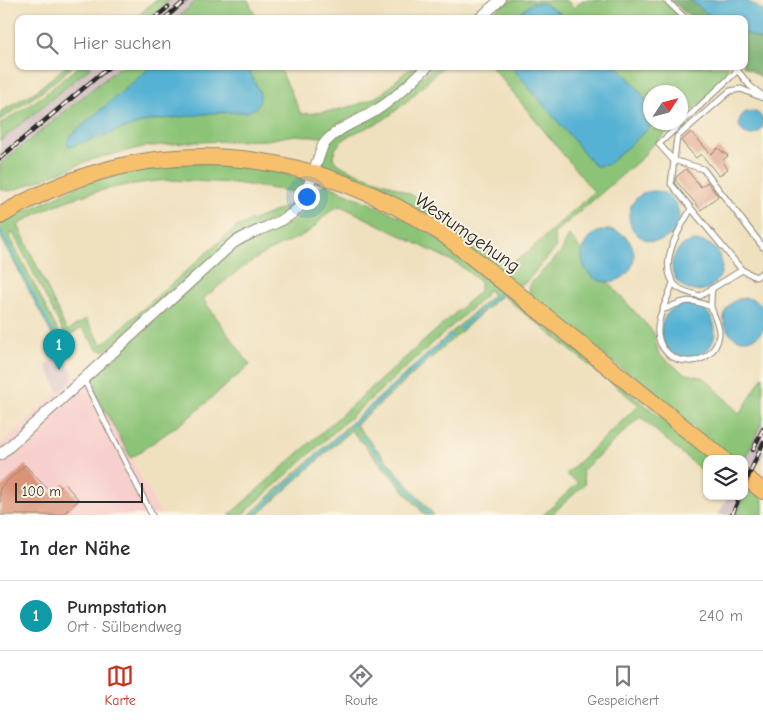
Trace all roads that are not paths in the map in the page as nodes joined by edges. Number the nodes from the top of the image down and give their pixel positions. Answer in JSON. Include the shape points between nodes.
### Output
{"nodes":[{"id":1,"x":500,"y":0,"type":"edge"},
{"id":2,"x":666,"y":0,"type":"edge"},
{"id":3,"x":483,"y":15,"type":"edge"},
{"id":4,"x":682,"y":15,"type":"edge"},
{"id":5,"x":423,"y":70,"type":"edge"},
{"id":6,"x":735,"y":70,"type":"edge"},
{"id":7,"x":737,"y":70,"type":"edge"},
{"id":8,"x":763,"y":97,"type":"edge"},
{"id":9,"x":673,"y":160,"type":"junction"},
{"id":10,"x":314,"y":172,"type":"junction"},
{"id":11,"x":691,"y":209,"type":"junction"},
{"id":12,"x":0,"y":216,"type":"edge"},
{"id":13,"x":763,"y":247,"type":"edge"},
{"id":14,"x":742,"y":270,"type":"junction"},
{"id":15,"x":763,"y":272,"type":"edge"},
{"id":16,"x":673,"y":282,"type":"junction"},
{"id":17,"x":712,"y":290,"type":"junction"},
{"id":18,"x":711,"y":307,"type":"junction"},
{"id":19,"x":664,"y":309,"type":"junction"},
{"id":20,"x":84,"y":380,"type":"junction"},
{"id":21,"x":0,"y":454,"type":"edge"},
{"id":22,"x":718,"y":455,"type":"edge"},
{"id":23,"x":748,"y":479,"type":"edge"},
{"id":24,"x":763,"y":491,"type":"edge"},
{"id":25,"x":152,"y":515,"type":"edge"}],
"edges":[{"from":1,"to":3,"type":"street"},
{"from":2,"to":4,"type":"lane"},
{"from":5,"to":10,"type":"street","via":[[379,109],[329,137]]},
{"from":6,"to":9,"type":"lane","via":[[659,144]]},
{"from":7,"to":8,"type":"lane"},
{"from":8,"to":9,"type":"lane","via":[[736,88],[722,96],[677,137]]},
{"from":9,"to":11,"type":"lane","via":[[671,184]]},
{"from":9,"to":13,"type":"lane","via":[[703,169]]},
{"from":10,"to":12,"type":"main road","name":"Westumgehung","via":[[252,160],[175,157],[100,171],[35,196]]},
{"from":10,"to":20,"type":"street","via":[[302,204],[296,211],[232,244]]},
{"from":10,"to":22,"type":"main road","name":"Westumgehung","via":[[379,197],[446,236]]},
{"from":11,"to":14,"type":"lane"},
{"from":11,"to":16,"type":"lane","via":[[680,228],[668,262]]},
{"from":14,"to":15,"type":"lane","via":[[756,277]]},
{"from":14,"to":17,"type":"lane"},
{"from":16,"to":17,"type":"lane","via":[[684,291],[700,296]]},
{"from":16,"to":19,"type":"lane"},
{"from":17,"to":18,"type":"lane"},
{"from":18,"to":19,"type":"lane","via":[[695,300]]},
{"from":18,"to":19,"type":"lane","via":[[719,335],[714,349],[706,357],[683,362],[670,356],[662,346],[658,334]]},
{"from":20,"to":21,"type":"street"},
{"from":20,"to":25,"type":"lane"},
{"from":23,"to":24,"type":"main road"}]}
